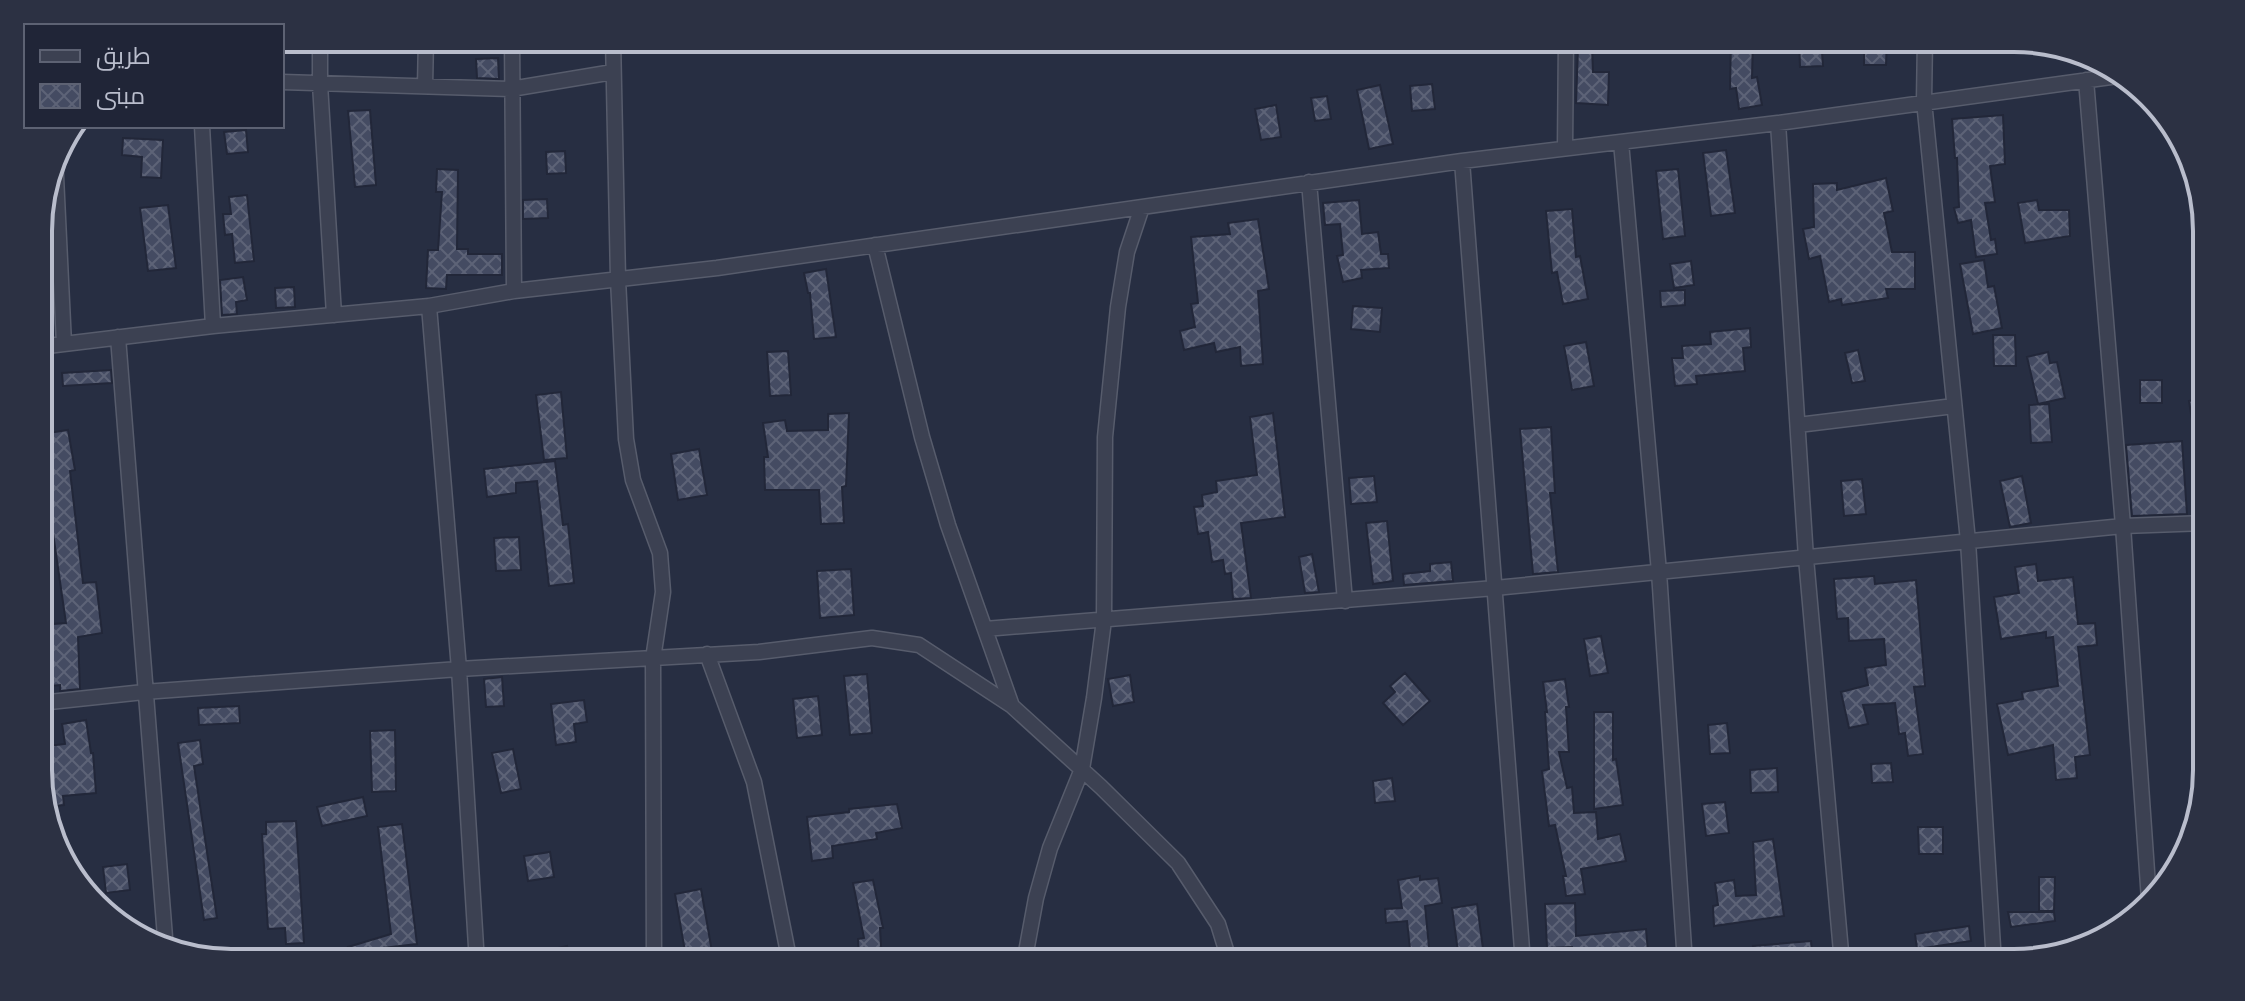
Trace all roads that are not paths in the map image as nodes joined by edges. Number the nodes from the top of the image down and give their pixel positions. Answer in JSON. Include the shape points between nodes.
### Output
{"nodes":[{"id":1,"x":320,"y":52,"type":"edge"},
{"id":2,"x":426,"y":52,"type":"edge"},
{"id":3,"x":512,"y":52,"type":"edge"},
{"id":4,"x":613,"y":52,"type":"edge"},
{"id":5,"x":1566,"y":52,"type":"edge"},
{"id":6,"x":1925,"y":52,"type":"edge"},
{"id":7,"x":613,"y":72,"type":"junction"},
{"id":8,"x":2105,"y":78,"type":"edge"},
{"id":9,"x":2086,"y":80,"type":"junction"},
{"id":10,"x":284,"y":82,"type":"edge"},
{"id":11,"x":320,"y":84,"type":"junction"},
{"id":12,"x":425,"y":86,"type":"junction"},
{"id":13,"x":511,"y":89,"type":"junction"},
{"id":14,"x":1924,"y":101,"type":"junction"},
{"id":15,"x":1778,"y":123,"type":"junction"},
{"id":16,"x":202,"y":128,"type":"edge"},
{"id":17,"x":1621,"y":142,"type":"junction"},
{"id":18,"x":1565,"y":148,"type":"junction"},
{"id":19,"x":1462,"y":161,"type":"junction"},
{"id":20,"x":1309,"y":182,"type":"junction"},
{"id":21,"x":57,"y":192,"type":"edge"},
{"id":22,"x":1142,"y":207,"type":"junction"},
{"id":23,"x":875,"y":245,"type":"junction"},
{"id":24,"x":618,"y":279,"type":"junction"},
{"id":25,"x":514,"y":291,"type":"junction"},
{"id":26,"x":429,"y":306,"type":"junction"},
{"id":27,"x":334,"y":315,"type":"junction"},
{"id":28,"x":213,"y":326,"type":"junction"},
{"id":29,"x":118,"y":337,"type":"junction"},
{"id":30,"x":64,"y":344,"type":"junction"},
{"id":31,"x":52,"y":345,"type":"edge"},
{"id":32,"x":1954,"y":406,"type":"junction"},
{"id":33,"x":1798,"y":425,"type":"junction"},
{"id":34,"x":2193,"y":523,"type":"edge"},
{"id":35,"x":2123,"y":526,"type":"junction"},
{"id":36,"x":1968,"y":541,"type":"junction"},
{"id":37,"x":1806,"y":558,"type":"junction"},
{"id":38,"x":1659,"y":572,"type":"junction"},
{"id":39,"x":1495,"y":588,"type":"junction"},
{"id":40,"x":1345,"y":601,"type":"junction"},
{"id":41,"x":1104,"y":620,"type":"junction"},
{"id":42,"x":985,"y":629,"type":"junction"},
{"id":43,"x":707,"y":654,"type":"junction"},
{"id":44,"x":653,"y":659,"type":"junction"},
{"id":45,"x":459,"y":669,"type":"junction"},
{"id":46,"x":144,"y":692,"type":"junction"},
{"id":47,"x":52,"y":702,"type":"edge"},
{"id":48,"x":1012,"y":706,"type":"junction"},
{"id":49,"x":1082,"y":769,"type":"junction"},
{"id":50,"x":2148,"y":887,"type":"edge"},
{"id":51,"x":165,"y":936,"type":"edge"},
{"id":52,"x":476,"y":949,"type":"edge"},
{"id":53,"x":654,"y":949,"type":"edge"},
{"id":54,"x":787,"y":949,"type":"edge"},
{"id":55,"x":1027,"y":949,"type":"edge"},
{"id":56,"x":1226,"y":949,"type":"edge"},
{"id":57,"x":1522,"y":949,"type":"edge"},
{"id":58,"x":1684,"y":949,"type":"edge"},
{"id":59,"x":1841,"y":949,"type":"edge"},
{"id":60,"x":1993,"y":949,"type":"edge"}],
"edges":[{"from":1,"to":11,"type":"street"},
{"from":2,"to":12,"type":"street"},
{"from":3,"to":13,"type":"street"},
{"from":4,"to":7,"type":"street"},
{"from":5,"to":18,"type":"street"},
{"from":6,"to":14,"type":"street"},
{"from":7,"to":13,"type":"street"},
{"from":7,"to":24,"type":"street"},
{"from":8,"to":9,"type":"street"},
{"from":9,"to":14,"type":"street"},
{"from":9,"to":35,"type":"street"},
{"from":10,"to":11,"type":"street"},
{"from":11,"to":12,"type":"street"},
{"from":11,"to":27,"type":"street"},
{"from":12,"to":13,"type":"street"},
{"from":13,"to":25,"type":"street"},
{"from":14,"to":15,"type":"street"},
{"from":14,"to":32,"type":"street"},
{"from":15,"to":17,"type":"street"},
{"from":15,"to":33,"type":"street"},
{"from":16,"to":28,"type":"street"},
{"from":17,"to":18,"type":"street"},
{"from":17,"to":38,"type":"street"},
{"from":18,"to":19,"type":"street"},
{"from":19,"to":20,"type":"street"},
{"from":19,"to":39,"type":"street"},
{"from":20,"to":22,"type":"street"},
{"from":20,"to":40,"type":"street"},
{"from":21,"to":30,"type":"street"},
{"from":22,"to":23,"type":"street"},
{"from":22,"to":41,"type":"street","via":[[1127,252],[1118,307],[1105,437]]},
{"from":23,"to":24,"type":"street"},
{"from":23,"to":42,"type":"street","via":[[918,425]]},
{"from":24,"to":25,"type":"street"},
{"from":24,"to":44,"type":"street","via":[[626,439],[633,480],[660,553],[663,592]]},
{"from":25,"to":26,"type":"street"},
{"from":26,"to":27,"type":"street"},
{"from":26,"to":45,"type":"street"},
{"from":27,"to":28,"type":"street"},
{"from":28,"to":29,"type":"street"},
{"from":29,"to":30,"type":"street"},
{"from":29,"to":46,"type":"street"},
{"from":30,"to":31,"type":"street"},
{"from":32,"to":33,"type":"street"},
{"from":32,"to":36,"type":"street"},
{"from":33,"to":37,"type":"street"},
{"from":34,"to":35,"type":"street"},
{"from":35,"to":36,"type":"street"},
{"from":35,"to":50,"type":"street"},
{"from":36,"to":37,"type":"street"},
{"from":36,"to":60,"type":"street"},
{"from":37,"to":38,"type":"street"},
{"from":37,"to":59,"type":"street"},
{"from":38,"to":39,"type":"street"},
{"from":38,"to":58,"type":"street"},
{"from":39,"to":40,"type":"street"},
{"from":39,"to":57,"type":"street"},
{"from":40,"to":41,"type":"street"},
{"from":41,"to":42,"type":"street"},
{"from":41,"to":49,"type":"street"},
{"from":42,"to":48,"type":"street"},
{"from":43,"to":44,"type":"street"},
{"from":43,"to":48,"type":"street","via":[[872,638],[919,645]]},
{"from":43,"to":54,"type":"street","via":[[754,782]]},
{"from":44,"to":45,"type":"street"},
{"from":44,"to":53,"type":"street"},
{"from":45,"to":46,"type":"street"},
{"from":45,"to":52,"type":"street"},
{"from":46,"to":47,"type":"street"},
{"from":46,"to":51,"type":"street"},
{"from":48,"to":49,"type":"street"},
{"from":49,"to":55,"type":"street","via":[[1050,848]]},
{"from":49,"to":56,"type":"street","via":[[1178,863],[1218,924]]}]}
